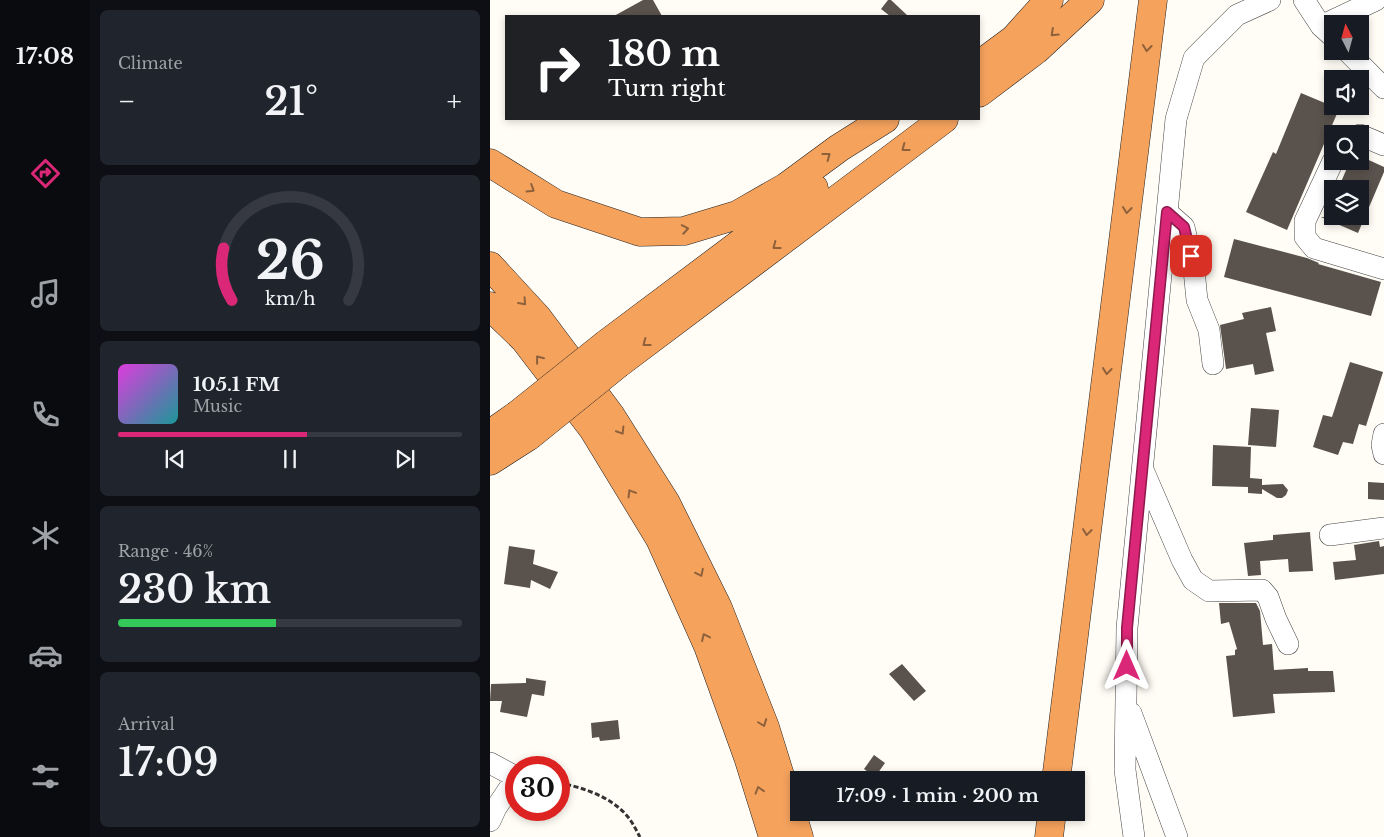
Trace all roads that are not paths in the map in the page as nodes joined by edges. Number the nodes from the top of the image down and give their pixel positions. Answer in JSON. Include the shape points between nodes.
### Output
{"nodes":[{"id":1,"x":1049,"y":0,"type":"edge"},
{"id":2,"x":1090,"y":0,"type":"edge"},
{"id":3,"x":1153,"y":0,"type":"edge"},
{"id":4,"x":1270,"y":0,"type":"edge"},
{"id":5,"x":1304,"y":0,"type":"edge"},
{"id":6,"x":1376,"y":0,"type":"edge"},
{"id":7,"x":1353,"y":15,"type":"edge"},
{"id":8,"x":1324,"y":28,"type":"edge"},
{"id":9,"x":1014,"y":39,"type":"junction"},
{"id":10,"x":980,"y":59,"type":"edge"},
{"id":11,"x":1356,"y":60,"type":"edge"},
{"id":12,"x":980,"y":64,"type":"edge"},
{"id":13,"x":1384,"y":88,"type":"edge"},
{"id":14,"x":980,"y":92,"type":"edge"},
{"id":15,"x":883,"y":120,"type":"edge"},
{"id":16,"x":906,"y":120,"type":"edge"},
{"id":17,"x":943,"y":120,"type":"edge"},
{"id":18,"x":1369,"y":138,"type":"edge"},
{"id":19,"x":1384,"y":145,"type":"edge"},
{"id":20,"x":490,"y":163,"type":"edge"},
{"id":21,"x":1330,"y":170,"type":"edge"},
{"id":22,"x":1167,"y":212,"type":"junction"},
{"id":23,"x":490,"y":266,"type":"edge"},
{"id":24,"x":1384,"y":269,"type":"edge"},
{"id":25,"x":490,"y":306,"type":"edge"},
{"id":26,"x":612,"y":354,"type":"junction"},
{"id":27,"x":1213,"y":364,"type":"dead end"},
{"id":28,"x":523,"y":426,"type":"junction"},
{"id":29,"x":490,"y":434,"type":"edge"},
{"id":30,"x":1384,"y":434,"type":"edge"},
{"id":31,"x":1384,"y":454,"type":"edge"},
{"id":32,"x":490,"y":462,"type":"edge"},
{"id":33,"x":1143,"y":470,"type":"junction"},
{"id":34,"x":1384,"y":528,"type":"edge"},
{"id":35,"x":1330,"y":535,"type":"dead end"},
{"id":36,"x":1288,"y":644,"type":"dead end"},
{"id":37,"x":1127,"y":704,"type":"junction"},
{"id":38,"x":490,"y":763,"type":"edge"},
{"id":39,"x":1057,"y":771,"type":"edge"},
{"id":40,"x":505,"y":772,"type":"edge"},
{"id":41,"x":505,"y":794,"type":"edge"},
{"id":42,"x":490,"y":821,"type":"edge"},
{"id":43,"x":1051,"y":821,"type":"edge"},
{"id":44,"x":774,"y":837,"type":"edge"},
{"id":45,"x":799,"y":837,"type":"edge"},
{"id":46,"x":1049,"y":837,"type":"edge"},
{"id":47,"x":1134,"y":837,"type":"edge"},
{"id":48,"x":1177,"y":837,"type":"edge"}],
"edges":[{"from":1,"to":9,"type":"highway"},
{"from":2,"to":14,"type":"highway","one_way":true,"via":[[1036,50]]},
{"from":3,"to":39,"type":"highway","one_way":true},
{"from":4,"to":22,"type":"street","via":[[1237,15],[1194,58],[1176,120]]},
{"from":5,"to":8,"type":"street"},
{"from":6,"to":7,"type":"street"},
{"from":9,"to":10,"type":"highway"},
{"from":9,"to":12,"type":"highway"},
{"from":11,"to":13,"type":"street"},
{"from":20,"to":15,"type":"highway","one_way":true,"via":[[556,204],[640,232],[684,231],[737,215],[786,187]]},
{"from":16,"to":26,"type":"highway"},
{"from":17,"to":26,"type":"highway","one_way":true},
{"from":18,"to":19,"type":"street"},
{"from":21,"to":24,"type":"street","via":[[1305,221],[1305,237],[1314,248]]},
{"from":22,"to":27,"type":"street","via":[[1184,227],[1197,300],[1210,330]]},
{"from":22,"to":33,"type":"street"},
{"from":23,"to":45,"type":"highway","one_way":true,"via":[[537,317],[612,416],[666,503],[718,608],[765,727]]},
{"from":44,"to":25,"type":"highway","one_way":true,"via":[[708,646],[660,539],[593,429],[524,339]]},
{"from":26,"to":28,"type":"highway","bridge":true},
{"from":28,"to":29,"type":"highway"},
{"from":28,"to":32,"type":"highway"},
{"from":30,"to":31,"type":"street"},
{"from":33,"to":36,"type":"street","via":[[1194,580],[1209,591],[1262,590],[1268,596]]},
{"from":33,"to":37,"type":"street","via":[[1127,628]]},
{"from":34,"to":35,"type":"street"},
{"from":37,"to":47,"type":"street","via":[[1125,770]]},
{"from":37,"to":48,"type":"street"},
{"from":38,"to":40,"type":"street"},
{"from":41,"to":42,"type":"street"},
{"from":43,"to":46,"type":"highway"}]}
